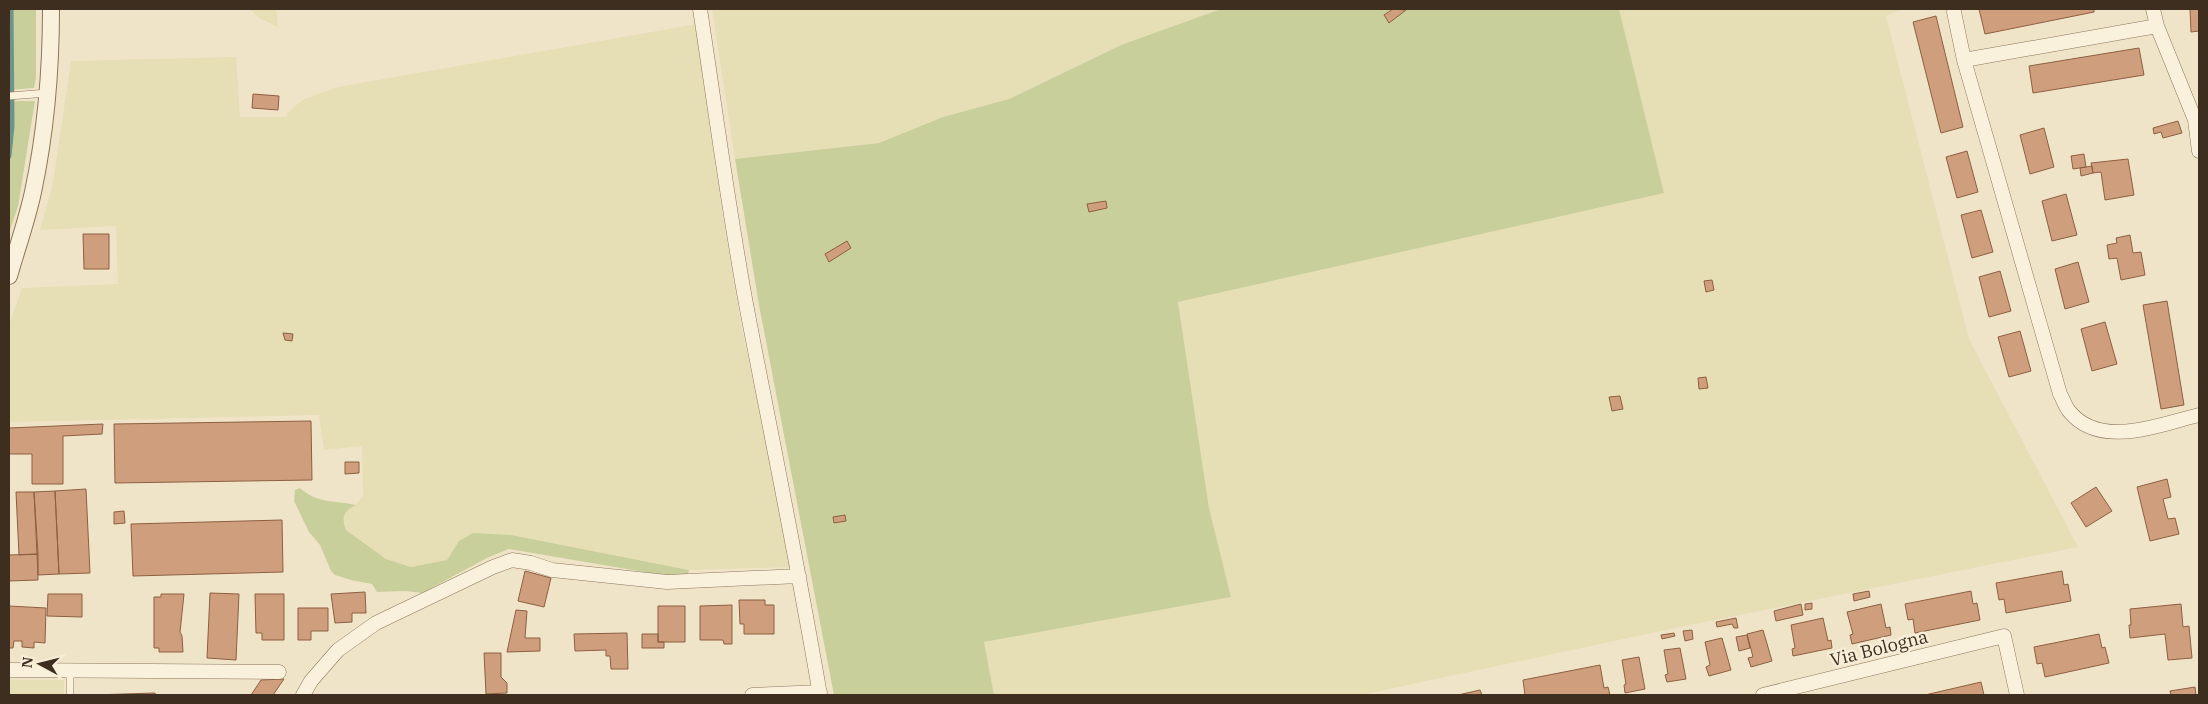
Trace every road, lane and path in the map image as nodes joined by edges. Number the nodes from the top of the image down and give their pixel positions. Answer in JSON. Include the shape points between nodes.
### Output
{"nodes":[{"id":1,"x":51,"y":9,"type":"edge"},
{"id":2,"x":700,"y":9,"type":"edge"},
{"id":3,"x":2153,"y":9,"type":"edge"},
{"id":4,"x":1954,"y":12,"type":"dead end"},
{"id":5,"x":2157,"y":26,"type":"junction"},
{"id":6,"x":1964,"y":60,"type":"junction"},
{"id":7,"x":49,"y":93,"type":"junction"},
{"id":8,"x":9,"y":96,"type":"edge"},
{"id":9,"x":2199,"y":151,"type":"edge"},
{"id":10,"x":9,"y":276,"type":"edge"},
{"id":11,"x":2199,"y":415,"type":"edge"},
{"id":12,"x":799,"y":576,"type":"junction"},
{"id":13,"x":9,"y":670,"type":"edge"},
{"id":14,"x":70,"y":671,"type":"junction"},
{"id":15,"x":279,"y":672,"type":"dead end"},
{"id":16,"x":820,"y":694,"type":"edge"},
{"id":17,"x":70,"y":695,"type":"edge"},
{"id":18,"x":303,"y":695,"type":"edge"},
{"id":19,"x":752,"y":695,"type":"edge"},
{"id":20,"x":1763,"y":695,"type":"edge"},
{"id":21,"x":2017,"y":695,"type":"edge"}],
"edges":[{"from":1,"to":7,"type":"street"},
{"from":2,"to":12,"type":"street","via":[[746,304]]},
{"from":3,"to":5,"type":"street"},
{"from":4,"to":6,"type":"street"},
{"from":5,"to":6,"type":"street"},
{"from":5,"to":9,"type":"street","via":[[2195,120]]},
{"from":6,"to":11,"type":"street","via":[[2060,394],[2068,410],[2080,421],[2113,432]]},
{"from":7,"to":8,"type":"lane"},
{"from":7,"to":10,"type":"street","via":[[33,193]]},
{"from":12,"to":16,"type":"street"},
{"from":12,"to":18,"type":"street","via":[[667,582],[552,570],[512,560],[376,623],[338,650]]},
{"from":13,"to":14,"type":"street"},
{"from":14,"to":15,"type":"street"},
{"from":14,"to":17,"type":"lane"},
{"from":16,"to":19,"type":"street"},
{"from":20,"to":21,"type":"street","name":"Via Bologna","via":[[2004,636]]}]}
